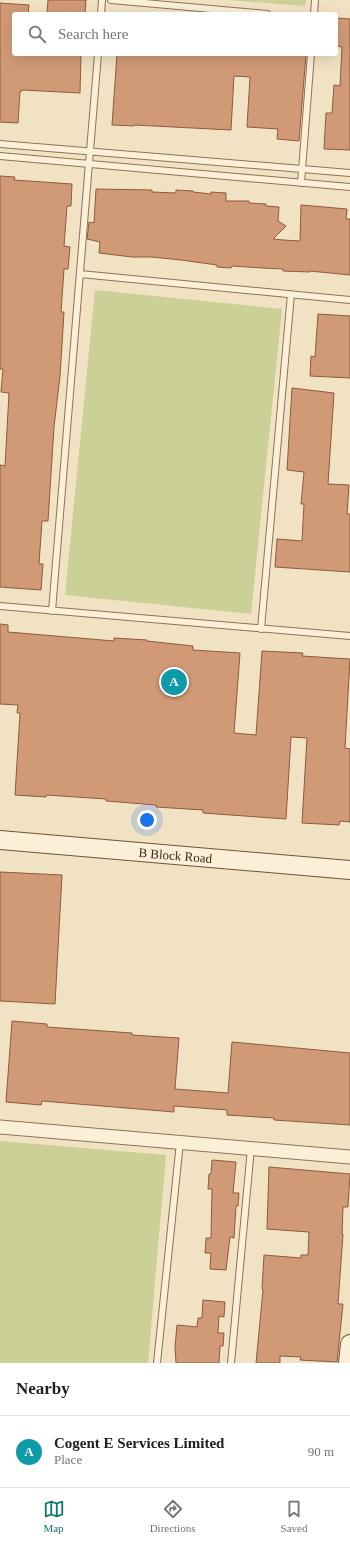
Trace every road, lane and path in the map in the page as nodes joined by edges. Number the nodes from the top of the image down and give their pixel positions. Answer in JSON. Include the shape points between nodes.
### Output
{"nodes":[{"id":1,"x":102,"y":0,"type":"edge"},
{"id":2,"x":111,"y":0,"type":"edge"},
{"id":3,"x":315,"y":0,"type":"edge"},
{"id":4,"x":101,"y":12,"type":"edge"},
{"id":5,"x":245,"y":12,"type":"edge"},
{"id":6,"x":314,"y":12,"type":"edge"},
{"id":7,"x":98,"y":56,"type":"edge"},
{"id":8,"x":311,"y":56,"type":"edge"},
{"id":9,"x":0,"y":144,"type":"edge"},
{"id":10,"x":90,"y":152,"type":"junction"},
{"id":11,"x":0,"y":156,"type":"edge"},
{"id":12,"x":89,"y":164,"type":"junction"},
{"id":13,"x":302,"y":169,"type":"junction"},
{"id":14,"x":350,"y":173,"type":"edge"},
{"id":15,"x":301,"y":183,"type":"junction"},
{"id":16,"x":350,"y":187,"type":"edge"},
{"id":17,"x":80,"y":274,"type":"junction"},
{"id":18,"x":291,"y":294,"type":"junction"},
{"id":19,"x":350,"y":300,"type":"edge"},
{"id":20,"x":0,"y":606,"type":"edge"},
{"id":21,"x":52,"y":611,"type":"junction"},
{"id":22,"x":261,"y":629,"type":"junction"},
{"id":23,"x":350,"y":636,"type":"edge"},
{"id":24,"x":0,"y":829,"type":"edge"},
{"id":25,"x":0,"y":840,"type":"edge"},
{"id":26,"x":350,"y":858,"type":"edge"},
{"id":27,"x":350,"y":870,"type":"edge"},
{"id":28,"x":0,"y":1127,"type":"edge"},
{"id":29,"x":180,"y":1142,"type":"junction"},
{"id":30,"x":251,"y":1148,"type":"junction"},
{"id":31,"x":350,"y":1157,"type":"edge"},
{"id":32,"x":350,"y":1344,"type":"edge"},
{"id":33,"x":157,"y":1363,"type":"edge"},
{"id":34,"x":231,"y":1363,"type":"edge"},
{"id":35,"x":348,"y":1363,"type":"edge"}],
"edges":[{"from":1,"to":4,"type":"lane"},
{"from":2,"to":5,"type":"lane"},
{"from":3,"to":6,"type":"lane"},
{"from":7,"to":10,"type":"lane"},
{"from":8,"to":13,"type":"lane"},
{"from":9,"to":10,"type":"lane"},
{"from":10,"to":12,"type":"lane"},
{"from":10,"to":13,"type":"lane"},
{"from":11,"to":12,"type":"lane"},
{"from":12,"to":15,"type":"lane"},
{"from":12,"to":17,"type":"lane"},
{"from":13,"to":14,"type":"lane"},
{"from":13,"to":15,"type":"lane"},
{"from":15,"to":16,"type":"lane"},
{"from":17,"to":18,"type":"lane"},
{"from":17,"to":21,"type":"lane"},
{"from":18,"to":19,"type":"lane"},
{"from":18,"to":22,"type":"lane"},
{"from":20,"to":21,"type":"lane"},
{"from":21,"to":22,"type":"lane"},
{"from":22,"to":23,"type":"lane"},
{"from":24,"to":26,"type":"street","name":"B Block Road"},
{"from":25,"to":27,"type":"street","name":"B Block Road"},
{"from":28,"to":29,"type":"street"},
{"from":29,"to":30,"type":"street"},
{"from":29,"to":33,"type":"lane"},
{"from":30,"to":31,"type":"street"},
{"from":30,"to":34,"type":"lane"},
{"from":32,"to":35,"type":"street"}]}
